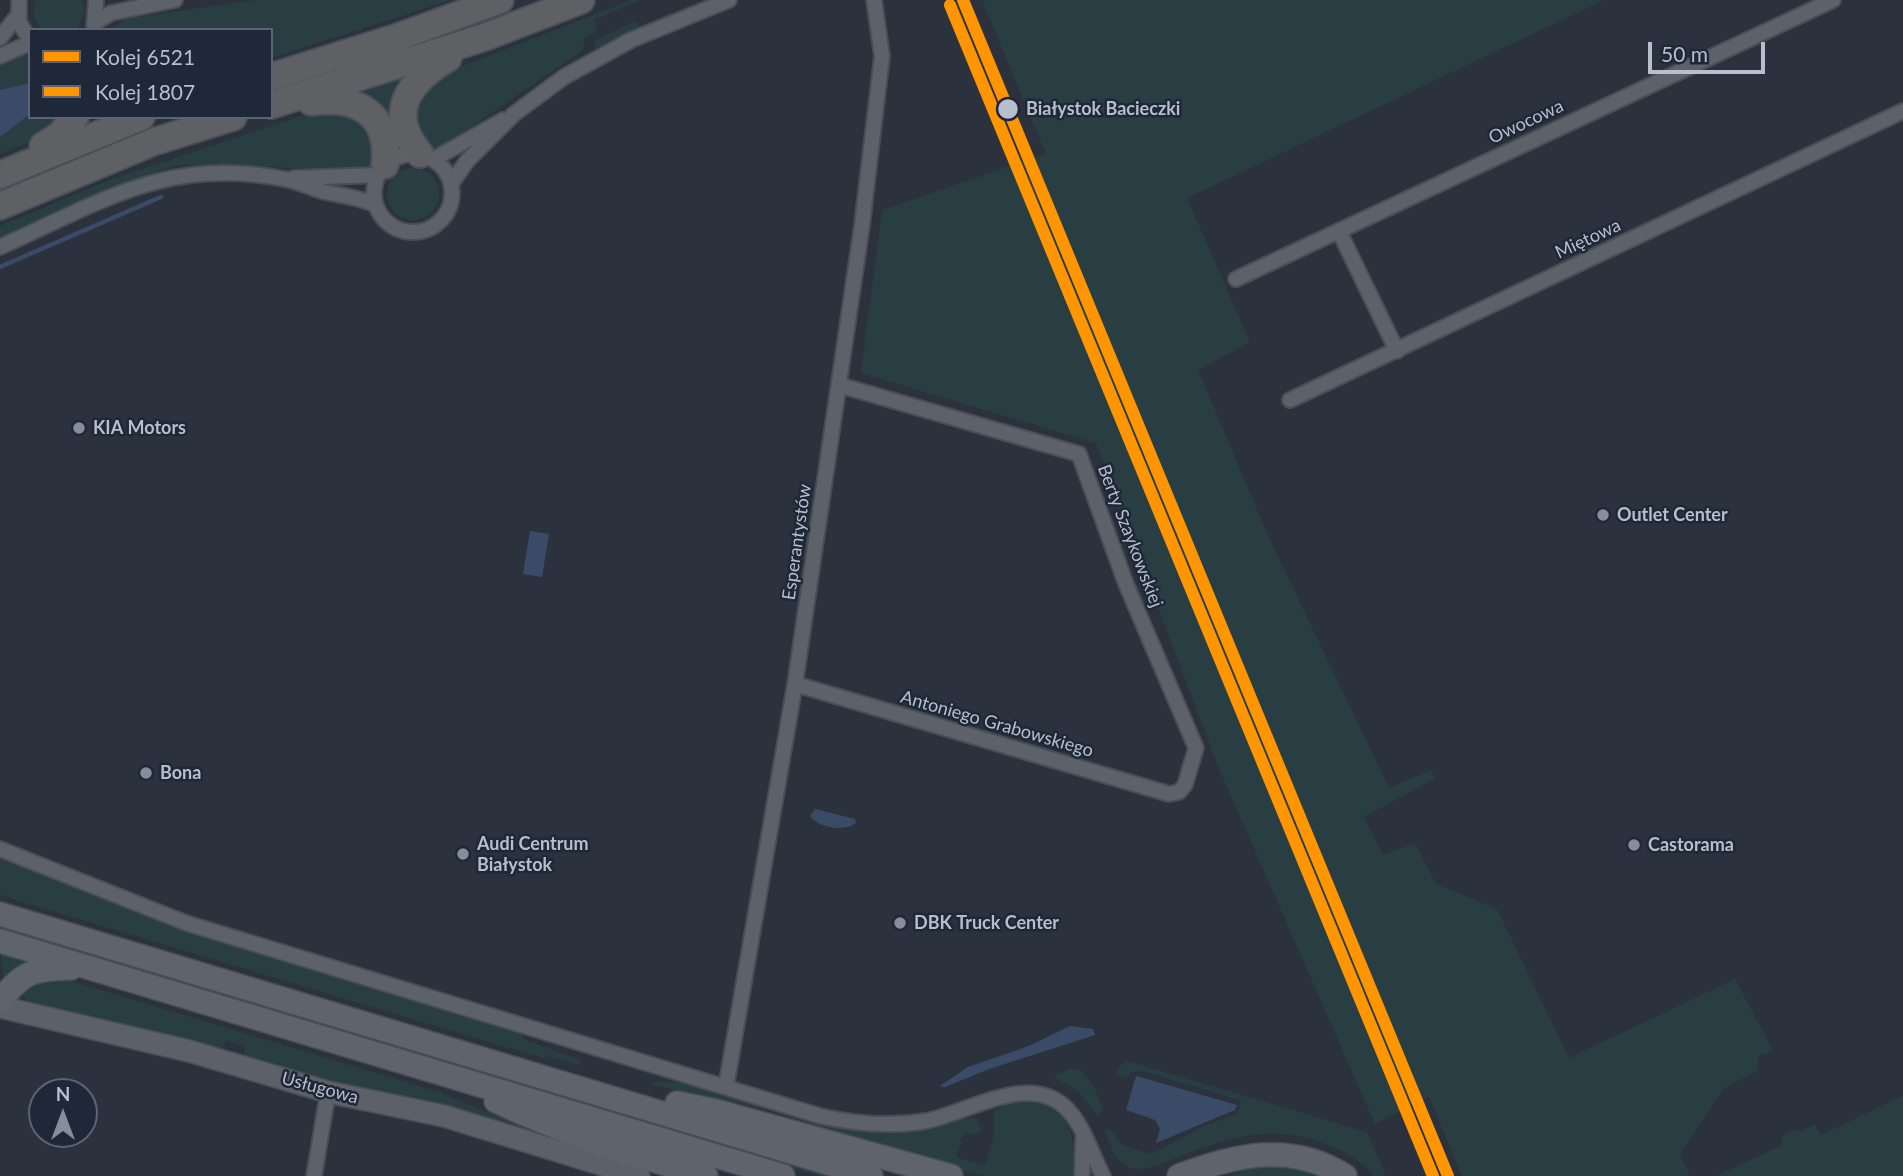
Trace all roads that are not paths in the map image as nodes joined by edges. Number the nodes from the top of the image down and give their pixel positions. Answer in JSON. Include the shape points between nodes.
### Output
{"nodes":[{"id":1,"x":96,"y":0,"type":"edge"},
{"id":2,"x":175,"y":0,"type":"edge"},
{"id":3,"x":500,"y":0,"type":"edge"},
{"id":4,"x":581,"y":0,"type":"edge"},
{"id":5,"x":729,"y":0,"type":"edge"},
{"id":6,"x":874,"y":0,"type":"edge"},
{"id":7,"x":1833,"y":0,"type":"edge"},
{"id":8,"x":19,"y":7,"type":"edge"},
{"id":9,"x":94,"y":26,"type":"edge"},
{"id":10,"x":485,"y":37,"type":"junction"},
{"id":11,"x":0,"y":38,"type":"edge"},
{"id":12,"x":28,"y":38,"type":"edge"},
{"id":13,"x":28,"y":42,"type":"edge"},
{"id":14,"x":0,"y":57,"type":"edge"},
{"id":15,"x":273,"y":76,"type":"edge"},
{"id":16,"x":273,"y":105,"type":"edge"},
{"id":17,"x":273,"y":106,"type":"edge"},
{"id":18,"x":1903,"y":111,"type":"edge"},
{"id":19,"x":514,"y":114,"type":"junction"},
{"id":20,"x":73,"y":119,"type":"edge"},
{"id":21,"x":136,"y":119,"type":"edge"},
{"id":22,"x":227,"y":119,"type":"edge"},
{"id":23,"x":427,"y":157,"type":"junction"},
{"id":24,"x":382,"y":170,"type":"junction"},
{"id":25,"x":0,"y":175,"type":"edge"},
{"id":26,"x":286,"y":179,"type":"junction"},
{"id":27,"x":451,"y":184,"type":"junction"},
{"id":28,"x":376,"y":205,"type":"junction"},
{"id":29,"x":0,"y":206,"type":"edge"},
{"id":30,"x":1339,"y":231,"type":"junction"},
{"id":31,"x":0,"y":247,"type":"edge"},
{"id":32,"x":1236,"y":279,"type":"dead end"},
{"id":33,"x":1397,"y":351,"type":"junction"},
{"id":34,"x":839,"y":385,"type":"junction"},
{"id":35,"x":1290,"y":400,"type":"dead end"},
{"id":36,"x":795,"y":684,"type":"junction"},
{"id":37,"x":1185,"y":785,"type":"joint"},
{"id":38,"x":0,"y":849,"type":"edge"},
{"id":39,"x":4,"y":913,"type":"edge"},
{"id":40,"x":0,"y":941,"type":"edge"},
{"id":41,"x":88,"y":967,"type":"junction"},
{"id":42,"x":0,"y":1002,"type":"edge"},
{"id":43,"x":0,"y":1007,"type":"edge"},
{"id":44,"x":433,"y":1071,"type":"junction"},
{"id":45,"x":726,"y":1087,"type":"junction"},
{"id":46,"x":328,"y":1092,"type":"junction"},
{"id":47,"x":602,"y":1094,"type":"junction"},
{"id":48,"x":1083,"y":1137,"type":"junction"},
{"id":49,"x":618,"y":1173,"type":"edge"},
{"id":50,"x":314,"y":1176,"type":"edge"},
{"id":51,"x":639,"y":1176,"type":"edge"},
{"id":52,"x":706,"y":1176,"type":"edge"},
{"id":53,"x":783,"y":1176,"type":"edge"},
{"id":54,"x":871,"y":1176,"type":"edge"},
{"id":55,"x":951,"y":1176,"type":"edge"},
{"id":56,"x":1082,"y":1176,"type":"edge"},
{"id":57,"x":1103,"y":1176,"type":"edge"},
{"id":58,"x":1179,"y":1176,"type":"edge"},
{"id":59,"x":1345,"y":1176,"type":"edge"}],
"edges":[{"from":1,"to":9,"type":"street"},
{"from":2,"to":9,"type":"street","via":[[111,13]]},
{"from":3,"to":15,"type":"highway"},
{"from":4,"to":10,"type":"highway"},
{"from":5,"to":19,"type":"street","via":[[596,57]]},
{"from":6,"to":34,"type":"street","name":"Esperantystów","via":[[882,56],[880,85]]},
{"from":7,"to":30,"type":"street","name":"Owocowa"},
{"from":8,"to":11,"type":"street"},
{"from":8,"to":12,"type":"street"},
{"from":10,"to":16,"type":"highway"},
{"from":10,"to":23,"type":"highway","via":[[426,71],[411,88],[402,115],[409,142]]},
{"from":13,"to":14,"type":"street"},
{"from":17,"to":24,"type":"highway","via":[[335,99],[368,111],[378,121],[387,147]]},
{"from":18,"to":33,"type":"street","name":"Miętowa"},
{"from":19,"to":23,"type":"street"},
{"from":19,"to":27,"type":"street"},
{"from":20,"to":25,"type":"highway","via":[[60,135]]},
{"from":21,"to":25,"type":"highway"},
{"from":22,"to":29,"type":"highway","via":[[153,142]]},
{"from":23,"to":24,"type":"street","via":[[398,157]]},
{"from":23,"to":27,"type":"street","via":[[445,170]]},
{"from":24,"to":26,"type":"street"},
{"from":24,"to":28,"type":"street","via":[[374,190]]},
{"from":26,"to":28,"type":"street"},
{"from":26,"to":31,"type":"street","via":[[207,172],[155,180]]},
{"from":27,"to":28,"type":"street","via":[[451,201],[444,216],[424,230],[398,229],[385,220]]},
{"from":30,"to":32,"type":"street","name":"Owocowa"},
{"from":30,"to":33,"type":"street"},
{"from":33,"to":35,"type":"street","name":"Miętowa"},
{"from":34,"to":36,"type":"street","name":"Esperantystów"},
{"from":34,"to":37,"type":"street","name":"Berty Szaykowskiej","via":[[1079,454],[1126,584],[1196,748]]},
{"from":36,"to":37,"type":"street","name":"Antoniego Grabowskiego","via":[[1169,794]]},
{"from":36,"to":45,"type":"street","name":"Esperantystów"},
{"from":38,"to":45,"type":"street","via":[[186,923]]},
{"from":39,"to":47,"type":"main road"},
{"from":40,"to":41,"type":"main road"},
{"from":41,"to":42,"type":"main road","via":[[34,970],[14,984]]},
{"from":41,"to":44,"type":"main road"},
{"from":43,"to":46,"type":"street","name":"Usługowa","via":[[189,1051]]},
{"from":44,"to":52,"type":"main road","via":[[545,1125]]},
{"from":44,"to":53,"type":"main road"},
{"from":45,"to":48,"type":"street","via":[[820,1116],[874,1125],[929,1120],[1007,1096],[1036,1094],[1066,1108]]},
{"from":46,"to":49,"type":"street","name":"Usługowa","via":[[456,1119]]},
{"from":46,"to":50,"type":"street"},
{"from":47,"to":54,"type":"main road"},
{"from":47,"to":55,"type":"main road","via":[[716,1111]]},
{"from":48,"to":56,"type":"street"},
{"from":48,"to":57,"type":"street"},
{"from":49,"to":51,"type":"street","name":"Usługowa"},
{"from":58,"to":59,"type":"main road","via":[[1212,1163],[1264,1153],[1313,1161]]}]}
